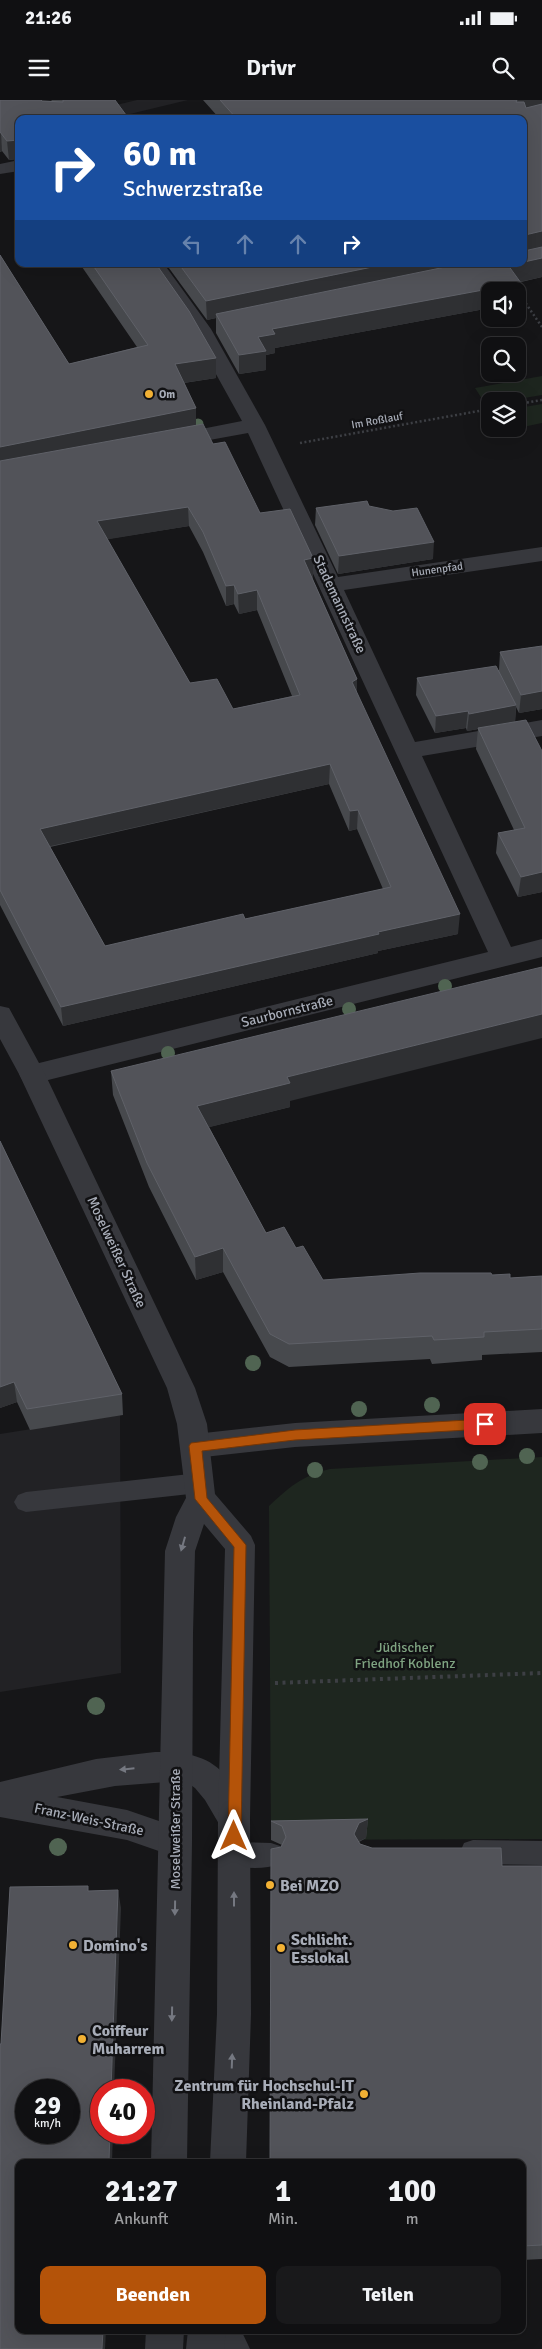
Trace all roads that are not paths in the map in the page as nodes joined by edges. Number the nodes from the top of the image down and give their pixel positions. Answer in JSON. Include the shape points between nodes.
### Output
{"nodes":[{"id":1,"x":15,"y":166,"type":"edge"},
{"id":2,"x":0,"y":169,"type":"edge"},
{"id":3,"x":158,"y":267,"type":"edge"},
{"id":4,"x":255,"y":425,"type":"junction"},
{"id":5,"x":147,"y":445,"type":"edge"},
{"id":6,"x":542,"y":554,"type":"edge"},
{"id":7,"x":332,"y":585,"type":"junction"},
{"id":8,"x":542,"y":728,"type":"edge"},
{"id":9,"x":407,"y":751,"type":"junction"},
{"id":10,"x":542,"y":948,"type":"edge"},
{"id":11,"x":503,"y":957,"type":"junction"},
{"id":12,"x":0,"y":1015,"type":"edge"},
{"id":13,"x":32,"y":1074,"type":"junction"},
{"id":14,"x":542,"y":1420,"type":"edge"},
{"id":15,"x":196,"y":1446,"type":"junction"},
{"id":16,"x":200,"y":1491,"type":"junction"},
{"id":17,"x":26,"y":1502,"type":"dead end"},
{"id":18,"x":176,"y":1766,"type":"junction"},
{"id":19,"x":0,"y":1797,"type":"edge"},
{"id":20,"x":0,"y":1802,"type":"edge"},
{"id":21,"x":234,"y":1818,"type":"junction"},
{"id":22,"x":176,"y":1842,"type":"junction"},
{"id":23,"x":447,"y":1852,"type":"edge"},
{"id":24,"x":542,"y":1853,"type":"edge"},
{"id":25,"x":234,"y":1854,"type":"junction"},
{"id":26,"x":271,"y":1855,"type":"edge"},
{"id":27,"x":169,"y":2159,"type":"edge"},
{"id":28,"x":228,"y":2159,"type":"edge"},
{"id":29,"x":165,"y":2334,"type":"edge"},
{"id":30,"x":207,"y":2334,"type":"edge"},
{"id":31,"x":222,"y":2334,"type":"edge"},
{"id":32,"x":164,"y":2349,"type":"edge"},
{"id":33,"x":205,"y":2349,"type":"edge"},
{"id":34,"x":231,"y":2349,"type":"edge"}],
"edges":[{"from":1,"to":2,"type":"street"},
{"from":3,"to":4,"type":"street","name":"Stademannstraße","via":[[208,327]]},
{"from":4,"to":5,"type":"street"},
{"from":4,"to":7,"type":"street","name":"Stademannstraße"},
{"from":6,"to":7,"type":"street","name":"Hunenpfad"},
{"from":7,"to":9,"type":"street","name":"Stademannstraße"},
{"from":8,"to":9,"type":"street"},
{"from":9,"to":11,"type":"street","name":"Stademannstraße"},
{"from":10,"to":11,"type":"street","name":"Saurbornstraße"},
{"from":11,"to":13,"type":"street","name":"Saurbornstraße"},
{"from":12,"to":13,"type":"street","name":"Moselweißer Straße"},
{"from":13,"to":15,"type":"street","name":"Moselweißer Straße","via":[[181,1388]]},
{"from":14,"to":15,"type":"street","via":[[295,1435]]},
{"from":15,"to":16,"type":"street","name":"Moselweißer Straße"},
{"from":16,"to":17,"type":"lane"},
{"from":16,"to":18,"type":"street","name":"Moselweißer Straße","one_way":true,"via":[[180,1551]]},
{"from":16,"to":21,"type":"street","via":[[240,1545]]},
{"from":18,"to":19,"type":"street","name":"Franz-Weis-Straße","one_way":true,"via":[[98,1773]]},
{"from":18,"to":21,"type":"street","name":"Franz-Weis-Straße","via":[[193,1769],[208,1778]]},
{"from":18,"to":22,"type":"street","name":"Moselweißer Straße"},
{"from":20,"to":22,"type":"street","name":"Franz-Weis-Straße","via":[[127,1825]]},
{"from":21,"to":25,"type":"street"},
{"from":22,"to":27,"type":"street","name":"Moselweißer Straße","one_way":true},
{"from":23,"to":24,"type":"lane"},
{"from":25,"to":26,"type":"lane"},
{"from":28,"to":25,"type":"street","one_way":true,"via":[[234,2014]]},
{"from":29,"to":32,"type":"street"},
{"from":30,"to":33,"type":"street"},
{"from":31,"to":34,"type":"street"}]}
